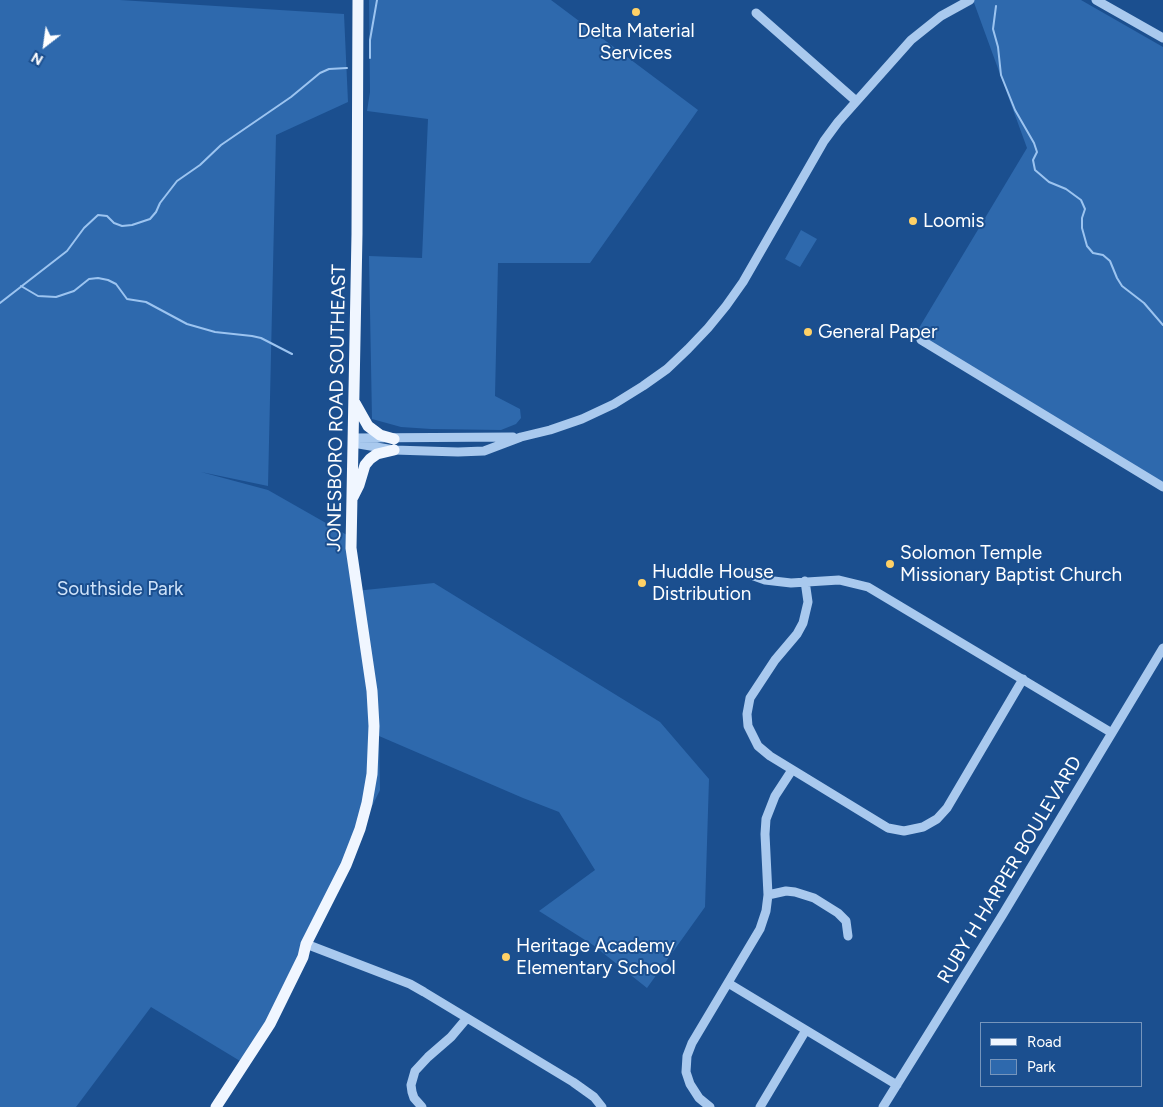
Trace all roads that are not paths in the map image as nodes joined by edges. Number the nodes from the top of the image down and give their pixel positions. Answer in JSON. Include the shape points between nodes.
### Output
{"nodes":[{"id":1,"x":358,"y":0,"type":"edge"},
{"id":2,"x":970,"y":0,"type":"edge"},
{"id":3,"x":1096,"y":0,"type":"edge"},
{"id":4,"x":756,"y":13,"type":"dead end"},
{"id":5,"x":1163,"y":38,"type":"edge"},
{"id":6,"x":856,"y":101,"type":"junction"},
{"id":7,"x":921,"y":340,"type":"dead end"},
{"id":8,"x":354,"y":402,"type":"junction"},
{"id":9,"x":521,"y":437,"type":"junction"},
{"id":10,"x":426,"y":438,"type":"junction"},
{"id":11,"x":353,"y":441,"type":"junction"},
{"id":12,"x":394,"y":444,"type":"junction"},
{"id":13,"x":426,"y":451,"type":"junction"},
{"id":14,"x":1163,"y":487,"type":"edge"},
{"id":15,"x":351,"y":501,"type":"junction"},
{"id":16,"x":751,"y":575,"type":"dead end"},
{"id":17,"x":805,"y":581,"type":"junction"},
{"id":18,"x":1163,"y":648,"type":"edge"},
{"id":19,"x":1023,"y":679,"type":"junction"},
{"id":20,"x":1112,"y":733,"type":"junction"},
{"id":21,"x":792,"y":770,"type":"junction"},
{"id":22,"x":768,"y":895,"type":"junction"},
{"id":23,"x":848,"y":936,"type":"dead end"},
{"id":24,"x":306,"y":944,"type":"junction"},
{"id":25,"x":728,"y":983,"type":"junction"},
{"id":26,"x":467,"y":1018,"type":"junction"},
{"id":27,"x":806,"y":1030,"type":"junction"},
{"id":28,"x":896,"y":1085,"type":"junction"},
{"id":29,"x":216,"y":1107,"type":"edge"},
{"id":30,"x":422,"y":1107,"type":"edge"},
{"id":31,"x":602,"y":1107,"type":"edge"},
{"id":32,"x":710,"y":1107,"type":"edge"},
{"id":33,"x":760,"y":1107,"type":"edge"},
{"id":34,"x":883,"y":1107,"type":"edge"}],
"edges":[{"from":1,"to":8,"type":"main road","name":"JONESBORO ROAD SOUTHEAST"},
{"from":2,"to":6,"type":"street","via":[[941,16],[911,40]]},
{"from":3,"to":5,"type":"street"},
{"from":4,"to":6,"type":"street"},
{"from":6,"to":9,"type":"street","via":[[824,141],[726,306],[688,349],[643,386],[614,404],[582,419]]},
{"from":7,"to":14,"type":"street"},
{"from":8,"to":11,"type":"main road","name":"JONESBORO ROAD SOUTHEAST"},
{"from":8,"to":12,"type":"main road","via":[[368,426]]},
{"from":9,"to":10,"type":"street"},
{"from":9,"to":13,"type":"street","via":[[484,451]]},
{"from":10,"to":12,"type":"street"},
{"from":10,"to":13,"type":"street"},
{"from":11,"to":12,"type":"street"},
{"from":11,"to":15,"type":"main road","name":"JONESBORO ROAD SOUTHEAST"},
{"from":12,"to":13,"type":"street"},
{"from":12,"to":15,"type":"main road","via":[[365,465]]},
{"from":15,"to":24,"type":"main road","name":"JONESBORO ROAD SOUTHEAST","via":[[351,548],[372,691],[372,774],[367,803],[352,850]]},
{"from":16,"to":17,"type":"street","via":[[780,582]]},
{"from":17,"to":19,"type":"street","via":[[839,580],[868,587]]},
{"from":17,"to":21,"type":"street","via":[[808,602],[803,623],[757,686],[750,698],[747,714],[748,726],[758,746]]},
{"from":18,"to":20,"type":"street","name":"RUBY H HARPER BOULEVARD"},
{"from":19,"to":20,"type":"street"},
{"from":19,"to":21,"type":"street","via":[[947,808],[923,827],[904,831],[888,828]]},
{"from":20,"to":28,"type":"street","name":"RUBY H HARPER BOULEVARD","via":[[1004,914]]},
{"from":21,"to":22,"type":"street","via":[[775,796],[766,820]]},
{"from":22,"to":23,"type":"street","via":[[795,892],[814,898],[846,921]]},
{"from":22,"to":25,"type":"street","via":[[760,929]]},
{"from":24,"to":26,"type":"street","via":[[410,984]]},
{"from":24,"to":29,"type":"main road","name":"JONESBORO ROAD SOUTHEAST","via":[[303,957],[270,1024]]},
{"from":25,"to":27,"type":"street"},
{"from":25,"to":32,"type":"street","via":[[687,1056],[686,1072],[690,1084]]},
{"from":26,"to":30,"type":"street","via":[[415,1071],[412,1092]]},
{"from":26,"to":31,"type":"street","via":[[573,1082]]},
{"from":27,"to":28,"type":"street"},
{"from":27,"to":33,"type":"street"},
{"from":28,"to":34,"type":"street","name":"RUBY H HARPER BOULEVARD"}]}
